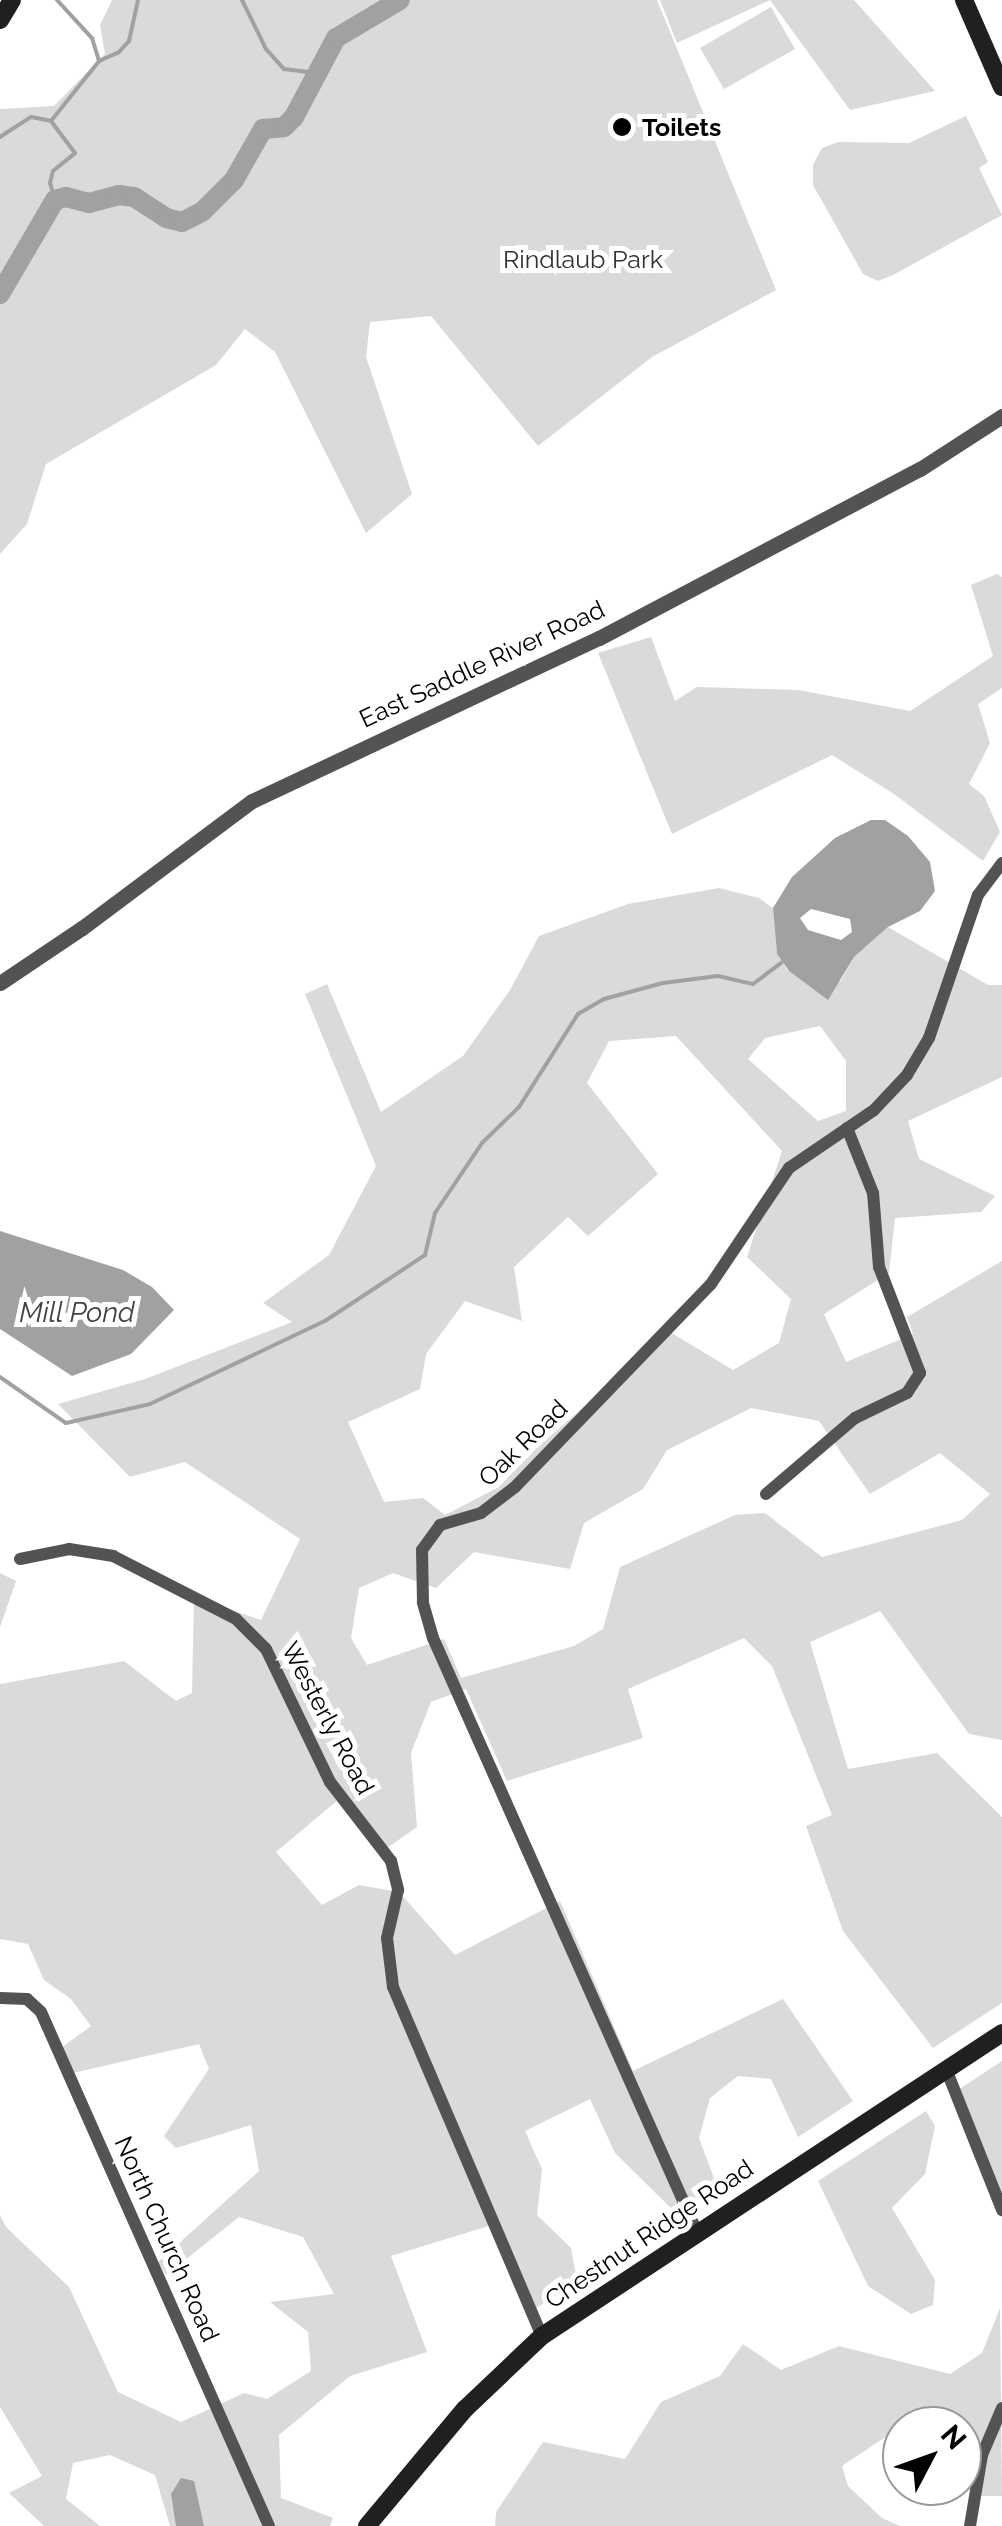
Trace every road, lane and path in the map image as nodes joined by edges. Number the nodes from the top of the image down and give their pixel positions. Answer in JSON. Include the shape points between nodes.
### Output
{"nodes":[{"id":1,"x":12,"y":0,"type":"edge"},
{"id":2,"x":964,"y":0,"type":"edge"},
{"id":3,"x":0,"y":20,"type":"edge"},
{"id":4,"x":1002,"y":88,"type":"edge"},
{"id":5,"x":1002,"y":416,"type":"edge"},
{"id":6,"x":1002,"y":863,"type":"edge"},
{"id":7,"x":0,"y":983,"type":"edge"},
{"id":8,"x":847,"y":1128,"type":"junction"},
{"id":9,"x":766,"y":1494,"type":"dead end"},
{"id":10,"x":20,"y":1559,"type":"dead end"},
{"id":11,"x":0,"y":1998,"type":"edge"},
{"id":12,"x":1002,"y":2032,"type":"edge"},
{"id":13,"x":946,"y":2069,"type":"junction"},
{"id":14,"x":1002,"y":2210,"type":"edge"},
{"id":15,"x":697,"y":2232,"type":"junction"},
{"id":16,"x":542,"y":2336,"type":"junction"},
{"id":17,"x":1002,"y":2408,"type":"edge"},
{"id":18,"x":270,"y":2526,"type":"edge"},
{"id":19,"x":367,"y":2526,"type":"edge"},
{"id":20,"x":970,"y":2526,"type":"edge"}],
"edges":[{"from":1,"to":3,"type":"main road"},
{"from":2,"to":4,"type":"main road"},
{"from":5,"to":7,"type":"street","name":"East Saddle River Road","via":[[917,471],[599,638],[252,801]]},
{"from":6,"to":8,"type":"street","name":"Oak Road","via":[[978,896],[918,1058],[892,1094]]},
{"from":8,"to":9,"type":"street","via":[[874,1193],[875,1254],[920,1365],[918,1381],[844,1426]]},
{"from":8,"to":15,"type":"street","name":"Oak Road","via":[[789,1168],[711,1284],[515,1487],[481,1512],[440,1525],[420,1559],[433,1638]]},
{"from":10,"to":16,"type":"street","name":"Westerly Road","via":[[69,1549],[113,1556],[236,1618],[266,1649],[330,1782],[392,1861],[398,1890],[387,1938],[392,1987]]},
{"from":11,"to":18,"type":"street","name":"North Church Road","via":[[26,2000],[41,2012]]},
{"from":12,"to":13,"type":"main road","name":"Chestnut Ridge Road"},
{"from":13,"to":14,"type":"street"},
{"from":13,"to":15,"type":"main road","name":"Chestnut Ridge Road"},
{"from":15,"to":16,"type":"main road","name":"Chestnut Ridge Road"},
{"from":16,"to":19,"type":"main road","name":"Chestnut Ridge Road","via":[[477,2396]]},
{"from":17,"to":20,"type":"street","via":[[982,2455]]}]}
